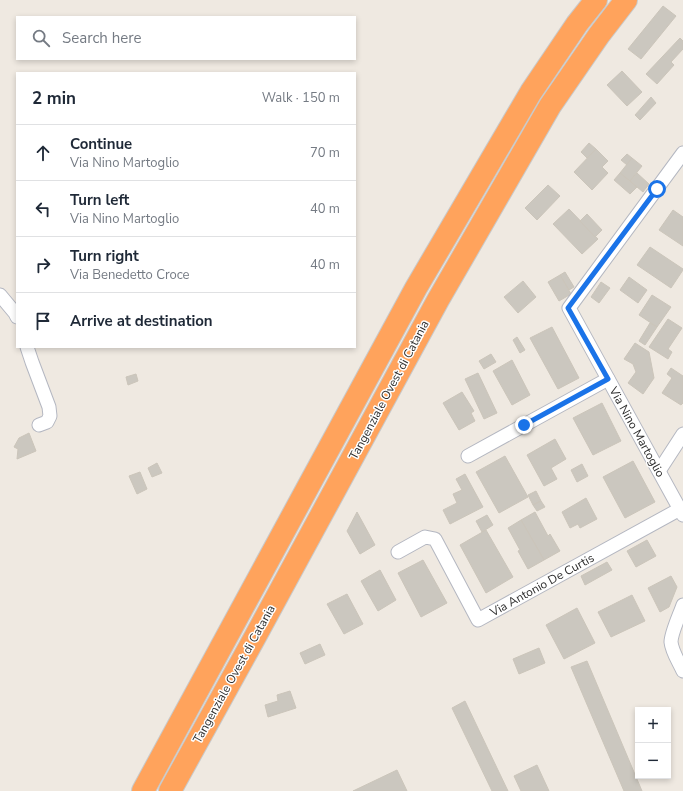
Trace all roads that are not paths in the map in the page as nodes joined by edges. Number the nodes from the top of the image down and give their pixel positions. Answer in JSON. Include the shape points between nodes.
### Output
{"nodes":[{"id":1,"x":596,"y":0,"type":"edge"},
{"id":2,"x":626,"y":0,"type":"edge"},
{"id":3,"x":683,"y":153,"type":"edge"},
{"id":4,"x":0,"y":295,"type":"edge"},
{"id":5,"x":16,"y":315,"type":"edge"},
{"id":6,"x":27,"y":348,"type":"edge"},
{"id":7,"x":608,"y":379,"type":"junction"},
{"id":8,"x":39,"y":425,"type":"dead end"},
{"id":9,"x":683,"y":434,"type":"edge"},
{"id":10,"x":468,"y":456,"type":"dead end"},
{"id":11,"x":659,"y":471,"type":"junction"},
{"id":12,"x":681,"y":512,"type":"edge"},
{"id":13,"x":398,"y":552,"type":"dead end"},
{"id":14,"x":683,"y":605,"type":"edge"},
{"id":15,"x":683,"y":671,"type":"edge"},
{"id":16,"x":143,"y":791,"type":"edge"},
{"id":17,"x":170,"y":791,"type":"edge"}],
"edges":[{"from":1,"to":16,"type":"highway","name":"Tangenziale Ovest di Catania","via":[[531,92],[416,288]]},
{"from":2,"to":17,"type":"highway","name":"Tangenziale Ovest di Catania","via":[[550,106],[438,300]]},
{"from":3,"to":7,"type":"street","name":"Via Nino Martoglio","via":[[568,308]]},
{"from":4,"to":5,"type":"street"},
{"from":6,"to":8,"type":"street","via":[[49,407],[50,416],[47,422]]},
{"from":7,"to":10,"type":"street"},
{"from":7,"to":11,"type":"street","name":"Via Nino Martoglio"},
{"from":9,"to":11,"type":"street"},
{"from":11,"to":12,"type":"street","name":"Via Nino Martoglio"},
{"from":12,"to":13,"type":"street","name":"Via Antonio De Curtis","via":[[478,620],[435,539],[425,537]]},
{"from":14,"to":15,"type":"street","via":[[671,641],[674,654]]}]}
